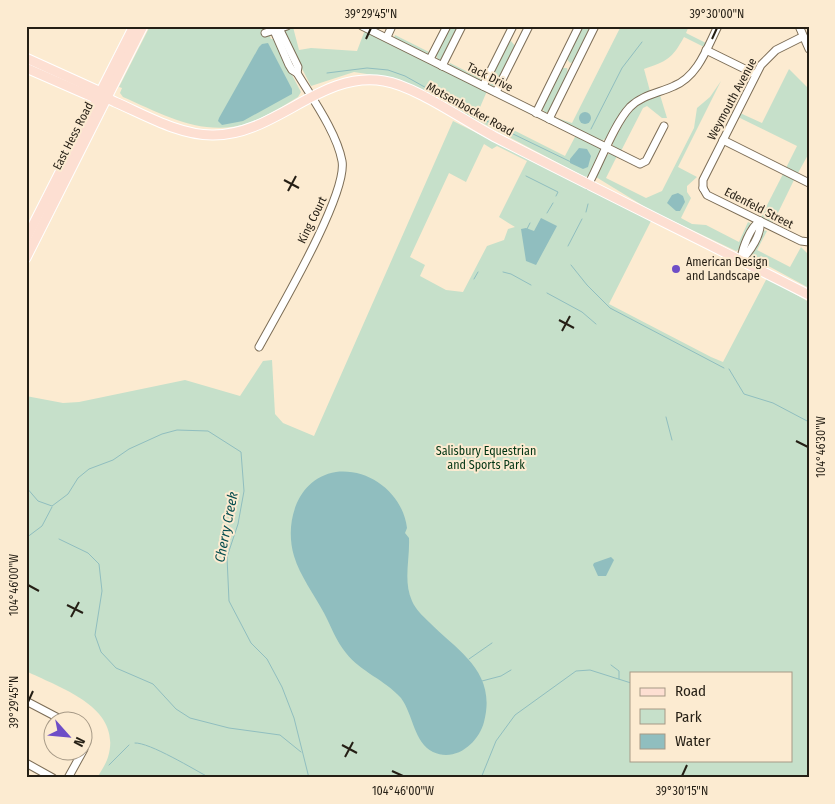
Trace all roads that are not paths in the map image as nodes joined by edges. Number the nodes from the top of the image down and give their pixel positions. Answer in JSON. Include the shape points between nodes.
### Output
{"nodes":[{"id":1,"x":134,"y":26,"type":"edge"},
{"id":2,"x":143,"y":26,"type":"edge"},
{"id":3,"x":287,"y":26,"type":"edge"},
{"id":4,"x":362,"y":26,"type":"edge"},
{"id":5,"x":392,"y":26,"type":"edge"},
{"id":6,"x":447,"y":26,"type":"edge"},
{"id":7,"x":462,"y":26,"type":"edge"},
{"id":8,"x":513,"y":26,"type":"edge"},
{"id":9,"x":528,"y":26,"type":"edge"},
{"id":10,"x":579,"y":26,"type":"edge"},
{"id":11,"x":595,"y":26,"type":"edge"},
{"id":12,"x":718,"y":26,"type":"edge"},
{"id":13,"x":798,"y":26,"type":"edge"},
{"id":14,"x":275,"y":28,"type":"edge"},
{"id":15,"x":265,"y":34,"type":"dead end"},
{"id":16,"x":508,"y":36,"type":"junction"},
{"id":17,"x":387,"y":37,"type":"junction"},
{"id":18,"x":802,"y":37,"type":"junction"},
{"id":19,"x":520,"y":42,"type":"junction"},
{"id":20,"x":809,"y":48,"type":"edge"},
{"id":21,"x":706,"y":50,"type":"junction"},
{"id":22,"x":26,"y":58,"type":"edge"},
{"id":23,"x":430,"y":59,"type":"junction"},
{"id":24,"x":561,"y":63,"type":"junction"},
{"id":25,"x":442,"y":66,"type":"junction"},
{"id":26,"x":26,"y":68,"type":"edge"},
{"id":27,"x":573,"y":69,"type":"junction"},
{"id":28,"x":756,"y":74,"type":"junction"},
{"id":29,"x":483,"y":86,"type":"junction"},
{"id":30,"x":496,"y":92,"type":"junction"},
{"id":31,"x":101,"y":96,"type":"junction"},
{"id":32,"x":312,"y":97,"type":"junction"},
{"id":33,"x":536,"y":112,"type":"junction"},
{"id":34,"x":549,"y":119,"type":"junction"},
{"id":35,"x":664,"y":126,"type":"dead end"},
{"id":36,"x":723,"y":140,"type":"junction"},
{"id":37,"x":607,"y":148,"type":"junction"},
{"id":38,"x":809,"y":183,"type":"edge"},
{"id":39,"x":588,"y":185,"type":"junction"},
{"id":40,"x":700,"y":189,"type":"joint"},
{"id":41,"x":760,"y":221,"type":"junction"},
{"id":42,"x":26,"y":238,"type":"edge"},
{"id":43,"x":809,"y":242,"type":"edge"},
{"id":44,"x":26,"y":258,"type":"edge"},
{"id":45,"x":741,"y":260,"type":"junction"},
{"id":46,"x":809,"y":295,"type":"edge"},
{"id":47,"x":259,"y":347,"type":"dead end"},
{"id":48,"x":26,"y":701,"type":"edge"},
{"id":49,"x":47,"y":712,"type":"edge"},
{"id":50,"x":77,"y":762,"type":"edge"},
{"id":51,"x":26,"y":763,"type":"edge"},
{"id":52,"x":54,"y":778,"type":"edge"},
{"id":53,"x":68,"y":778,"type":"edge"}],
"edges":[{"from":1,"to":31,"type":"main road","name":"East Hess Road"},
{"from":2,"to":31,"type":"main road","name":"East Hess Road"},
{"from":3,"to":14,"type":"street"},
{"from":4,"to":17,"type":"street","name":"Tack Drive"},
{"from":5,"to":17,"type":"street"},
{"from":6,"to":23,"type":"street"},
{"from":7,"to":25,"type":"street"},
{"from":8,"to":16,"type":"street"},
{"from":9,"to":19,"type":"street"},
{"from":10,"to":24,"type":"street"},
{"from":11,"to":27,"type":"street"},
{"from":12,"to":21,"type":"street"},
{"from":13,"to":18,"type":"street"},
{"from":14,"to":15,"type":"street"},
{"from":14,"to":32,"type":"street","name":"King Court","via":[[289,65]]},
{"from":16,"to":19,"type":"street"},
{"from":16,"to":29,"type":"street"},
{"from":17,"to":23,"type":"street","name":"Tack Drive"},
{"from":18,"to":20,"type":"street"},
{"from":18,"to":28,"type":"street","name":"Weymouth Avenue","via":[[776,50]]},
{"from":19,"to":30,"type":"street"},
{"from":21,"to":28,"type":"street"},
{"from":21,"to":37,"type":"street","via":[[687,79],[643,97],[632,105]]},
{"from":22,"to":31,"type":"main road","name":"Motsenbocker Road"},
{"from":23,"to":25,"type":"street","name":"Tack Drive"},
{"from":24,"to":27,"type":"street"},
{"from":24,"to":33,"type":"street"},
{"from":25,"to":29,"type":"street","name":"Tack Drive"},
{"from":26,"to":31,"type":"main road","name":"Motsenbocker Road"},
{"from":27,"to":34,"type":"street"},
{"from":28,"to":36,"type":"street","name":"Weymouth Avenue"},
{"from":29,"to":30,"type":"street","name":"Tack Drive"},
{"from":30,"to":33,"type":"street","name":"Tack Drive"},
{"from":31,"to":32,"type":"main road","name":"Motsenbocker Road","via":[[184,130],[216,135],[253,129]]},
{"from":31,"to":42,"type":"main road","name":"East Hess Road"},
{"from":31,"to":44,"type":"main road","name":"East Hess Road"},
{"from":32,"to":39,"type":"main road","name":"Motsenbocker Road","via":[[352,80],[394,83]]},
{"from":32,"to":47,"type":"street","name":"King Court","via":[[340,154],[343,168],[341,183]]},
{"from":33,"to":34,"type":"street","name":"Tack Drive"},
{"from":34,"to":37,"type":"street","name":"Tack Drive"},
{"from":35,"to":37,"type":"street","name":"Tack Drive","via":[[644,164]]},
{"from":36,"to":38,"type":"street"},
{"from":36,"to":40,"type":"street","name":"Weymouth Avenue"},
{"from":37,"to":39,"type":"street"},
{"from":39,"to":45,"type":"main road","name":"Motsenbocker Road"},
{"from":40,"to":41,"type":"street","name":"Edenfeld Street"},
{"from":41,"to":43,"type":"street","name":"Edenfeld Street"},
{"from":41,"to":45,"type":"street","via":[[755,224],[741,252]]},
{"from":45,"to":46,"type":"main road","name":"Motsenbocker Road"},
{"from":48,"to":49,"type":"street"},
{"from":50,"to":53,"type":"street"},
{"from":51,"to":52,"type":"street"}]}
